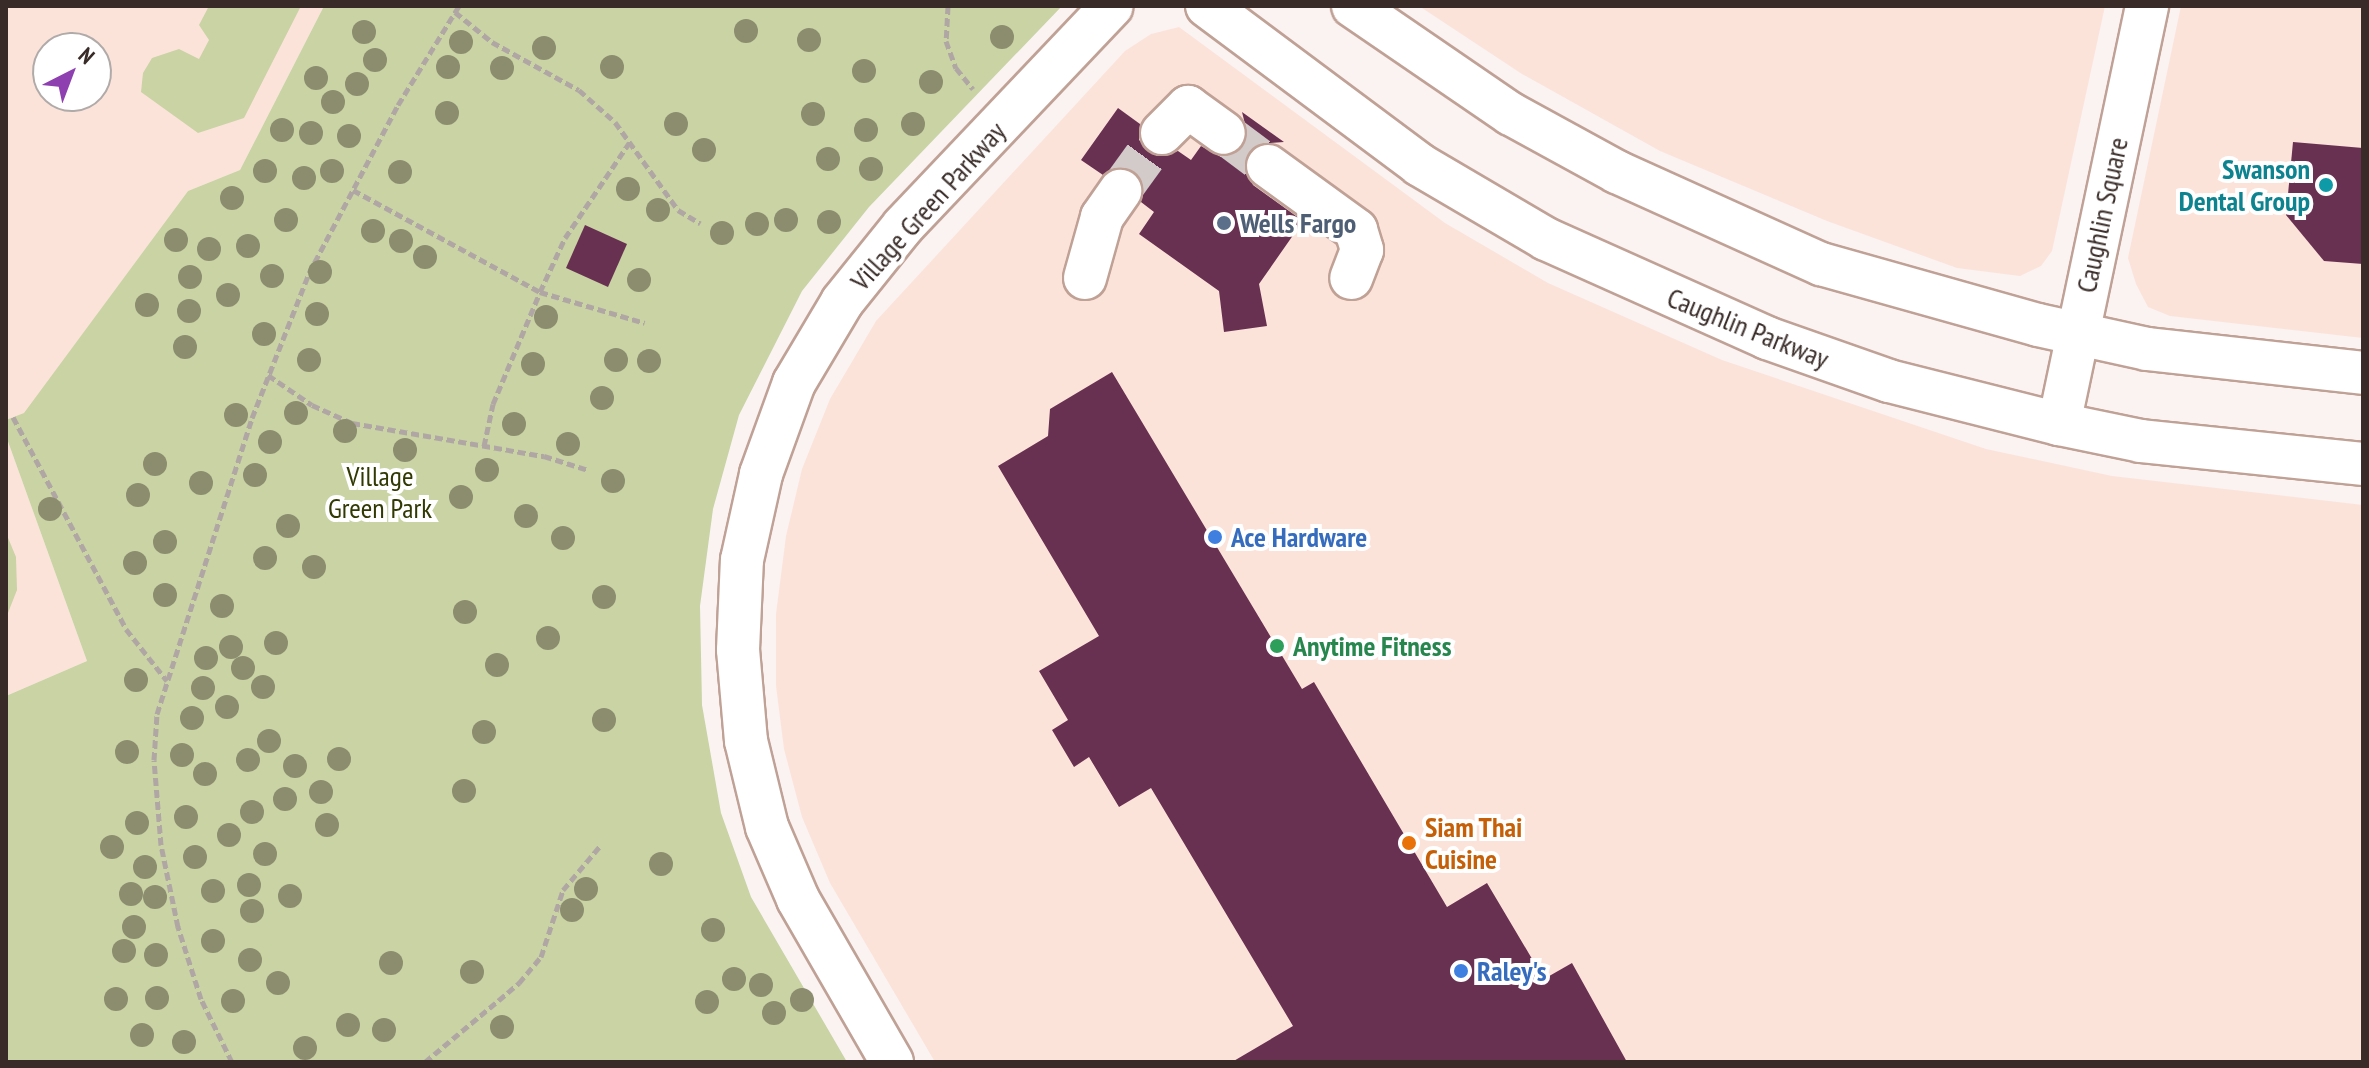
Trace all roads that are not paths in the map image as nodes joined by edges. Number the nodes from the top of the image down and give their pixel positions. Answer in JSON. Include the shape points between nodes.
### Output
{"nodes":[{"id":1,"x":1112,"y":6,"type":"edge"},
{"id":2,"x":1207,"y":6,"type":"edge"},
{"id":3,"x":1353,"y":6,"type":"edge"},
{"id":4,"x":2147,"y":6,"type":"edge"},
{"id":5,"x":1162,"y":133,"type":"tunnel mouth"},
{"id":6,"x":1224,"y":133,"type":"tunnel mouth"},
{"id":7,"x":1268,"y":166,"type":"tunnel mouth"},
{"id":8,"x":1120,"y":191,"type":"tunnel mouth"},
{"id":9,"x":1085,"y":278,"type":"dead end"},
{"id":10,"x":1351,"y":278,"type":"dead end"},
{"id":11,"x":2077,"y":334,"type":"junction"},
{"id":12,"x":2363,"y":373,"type":"edge"},
{"id":13,"x":2059,"y":424,"type":"junction"},
{"id":14,"x":2363,"y":464,"type":"edge"},
{"id":15,"x":892,"y":1062,"type":"edge"}],
"edges":[{"from":1,"to":15,"type":"street","name":"Village Green Parkway","via":[[903,226],[842,302],[794,383],[761,474],[742,560],[738,650],[746,741],[767,827],[798,899]]},
{"from":2,"to":13,"type":"street","name":"Caughlin Parkway","via":[[1420,165],[1546,239],[1767,338],[1889,381]]},
{"from":3,"to":11,"type":"street","via":[[1511,114],[1717,221],[1821,264]]},
{"from":4,"to":11,"type":"street","name":"Caughlin Square"},
{"from":5,"to":6,"type":"street","via":[[1188,107]]},
{"from":7,"to":10,"type":"street","via":[[1356,230],[1362,250]]},
{"from":8,"to":9,"type":"street","via":[[1102,217]]},
{"from":11,"to":12,"type":"street","via":[[2147,349]]},
{"from":11,"to":13,"type":"street","name":"Caughlin Square"},
{"from":13,"to":14,"type":"street","name":"Caughlin Parkway","via":[[2141,441]]}]}
